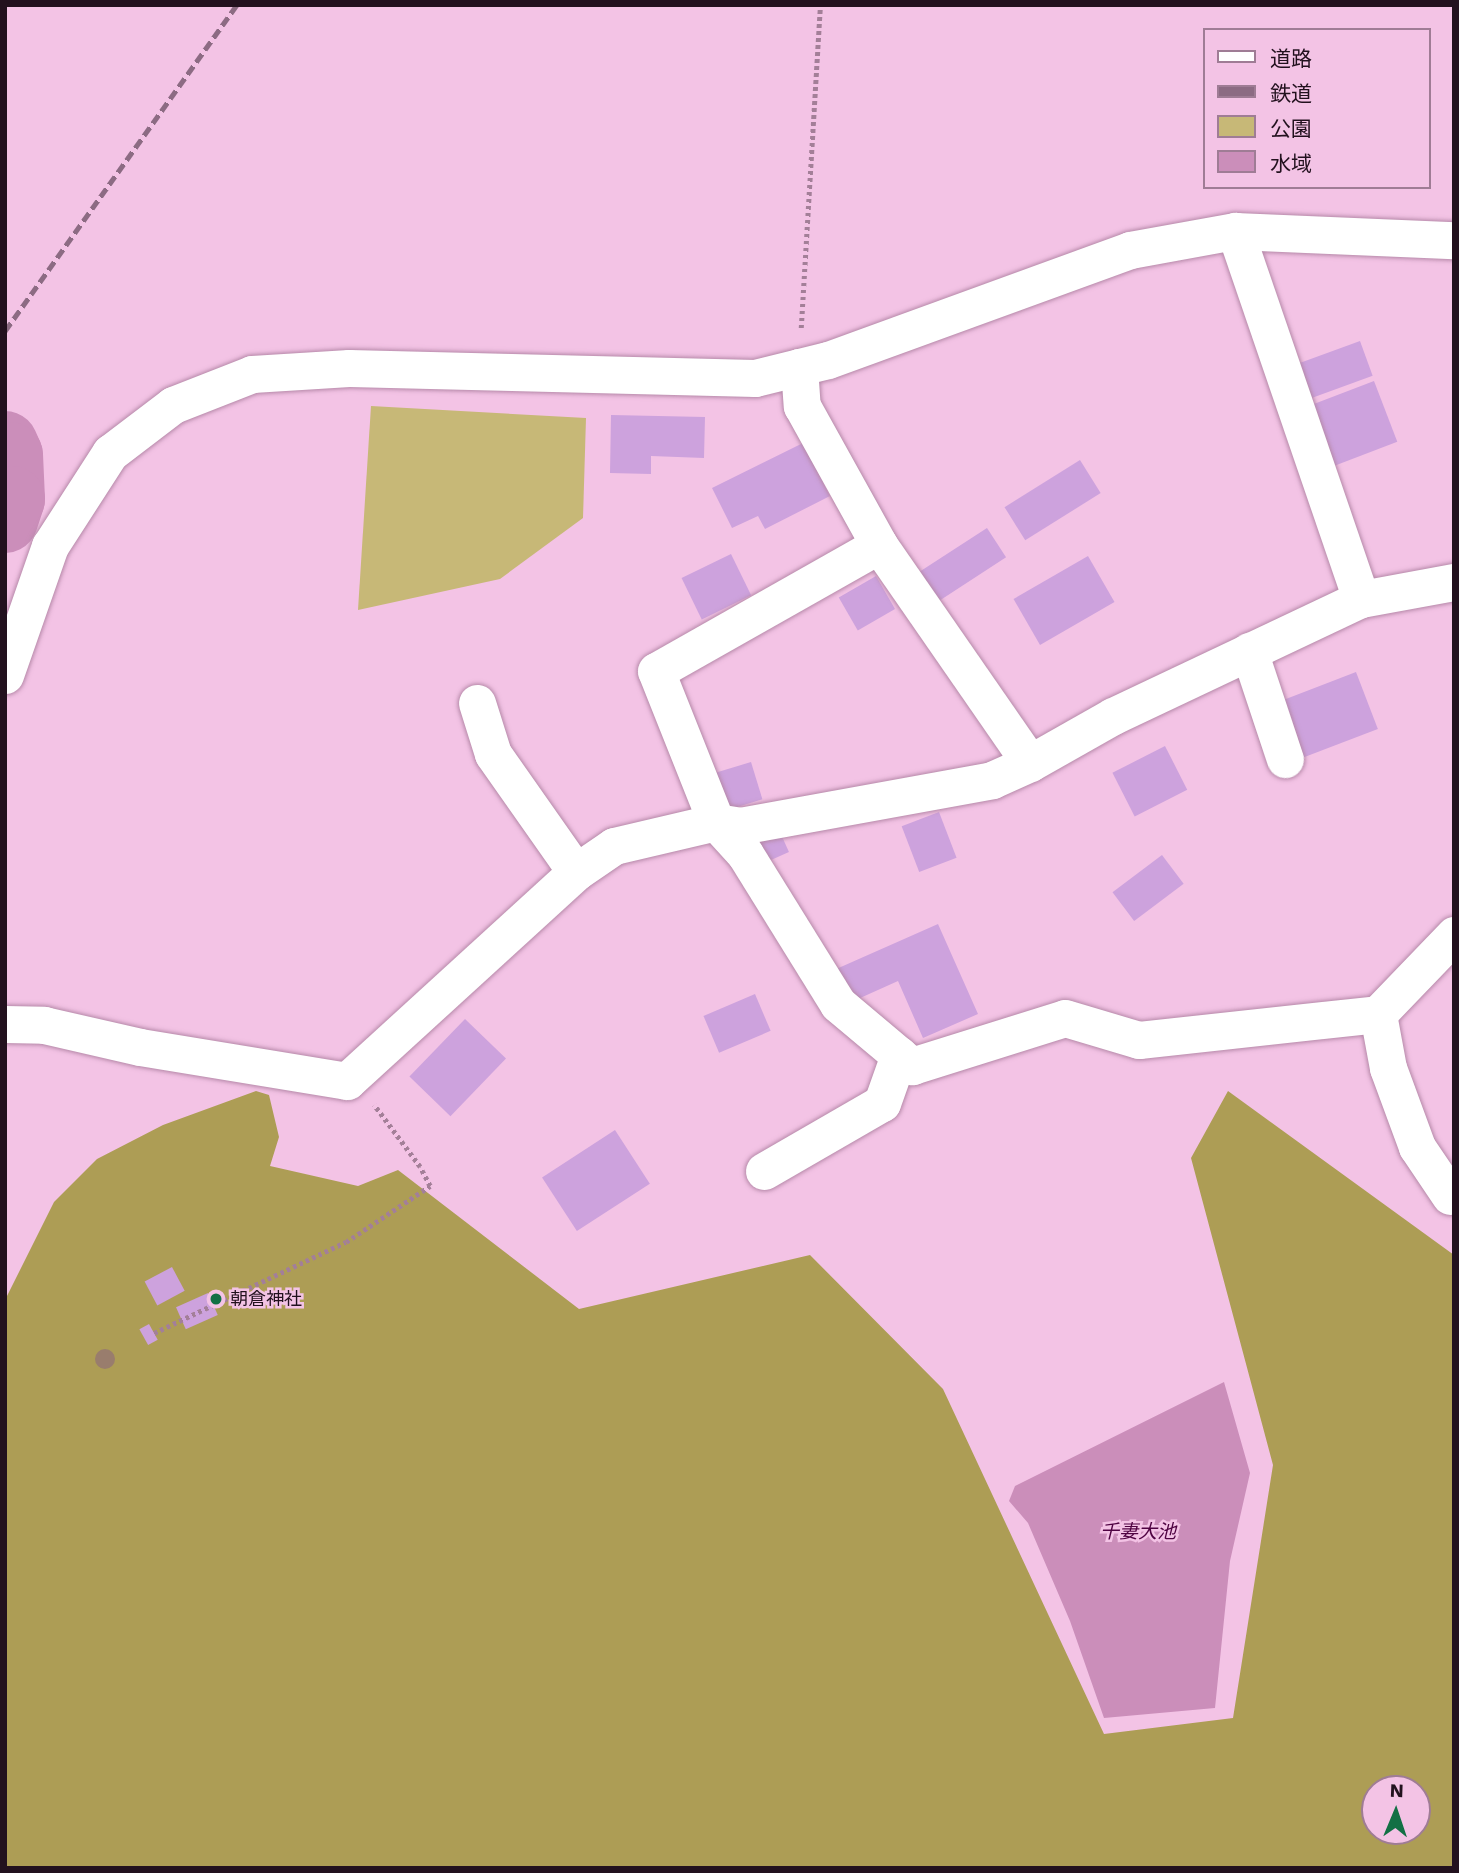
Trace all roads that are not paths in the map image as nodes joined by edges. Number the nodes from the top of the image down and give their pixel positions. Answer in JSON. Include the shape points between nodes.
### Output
{"nodes":[{"id":1,"x":1235,"y":231,"type":"junction"},
{"id":2,"x":1454,"y":240,"type":"edge"},
{"id":3,"x":799,"y":367,"type":"junction"},
{"id":4,"x":879,"y":545,"type":"junction"},
{"id":5,"x":1454,"y":582,"type":"edge"},
{"id":6,"x":1361,"y":599,"type":"junction"},
{"id":7,"x":1249,"y":652,"type":"junction"},
{"id":8,"x":5,"y":676,"type":"edge"},
{"id":9,"x":477,"y":703,"type":"dead end"},
{"id":10,"x":1285,"y":759,"type":"dead end"},
{"id":11,"x":1030,"y":763,"type":"junction"},
{"id":12,"x":716,"y":822,"type":"junction"},
{"id":13,"x":576,"y":872,"type":"junction"},
{"id":14,"x":1454,"y":935,"type":"edge"},
{"id":15,"x":1378,"y":1014,"type":"junction"},
{"id":16,"x":5,"y":1024,"type":"edge"},
{"id":17,"x":899,"y":1055,"type":"junction"},
{"id":18,"x":764,"y":1171,"type":"dead end"},
{"id":19,"x":1450,"y":1196,"type":"dead end"}],
"edges":[{"from":1,"to":2,"type":"street"},
{"from":1,"to":3,"type":"street","via":[[1130,250]]},
{"from":1,"to":6,"type":"street"},
{"from":3,"to":4,"type":"street","via":[[802,406]]},
{"from":3,"to":8,"type":"street","via":[[755,378],[349,368],[253,374],[173,405],[110,453],[50,546]]},
{"from":4,"to":11,"type":"street"},
{"from":4,"to":12,"type":"street","via":[[656,671]]},
{"from":5,"to":6,"type":"street"},
{"from":6,"to":7,"type":"street"},
{"from":7,"to":10,"type":"street"},
{"from":7,"to":11,"type":"street","via":[[1114,716]]},
{"from":9,"to":13,"type":"street","via":[[493,754]]},
{"from":11,"to":12,"type":"street","via":[[992,780],[740,826]]},
{"from":12,"to":13,"type":"street","via":[[614,846]]},
{"from":12,"to":17,"type":"street","via":[[745,854],[838,1004]]},
{"from":13,"to":16,"type":"street","via":[[347,1081],[140,1047],[44,1026]]},
{"from":14,"to":15,"type":"street"},
{"from":15,"to":17,"type":"street","via":[[1139,1040],[1065,1018],[912,1066]]},
{"from":15,"to":19,"type":"street","via":[[1388,1068],[1416,1147]]},
{"from":17,"to":18,"type":"street","via":[[882,1103]]}]}
